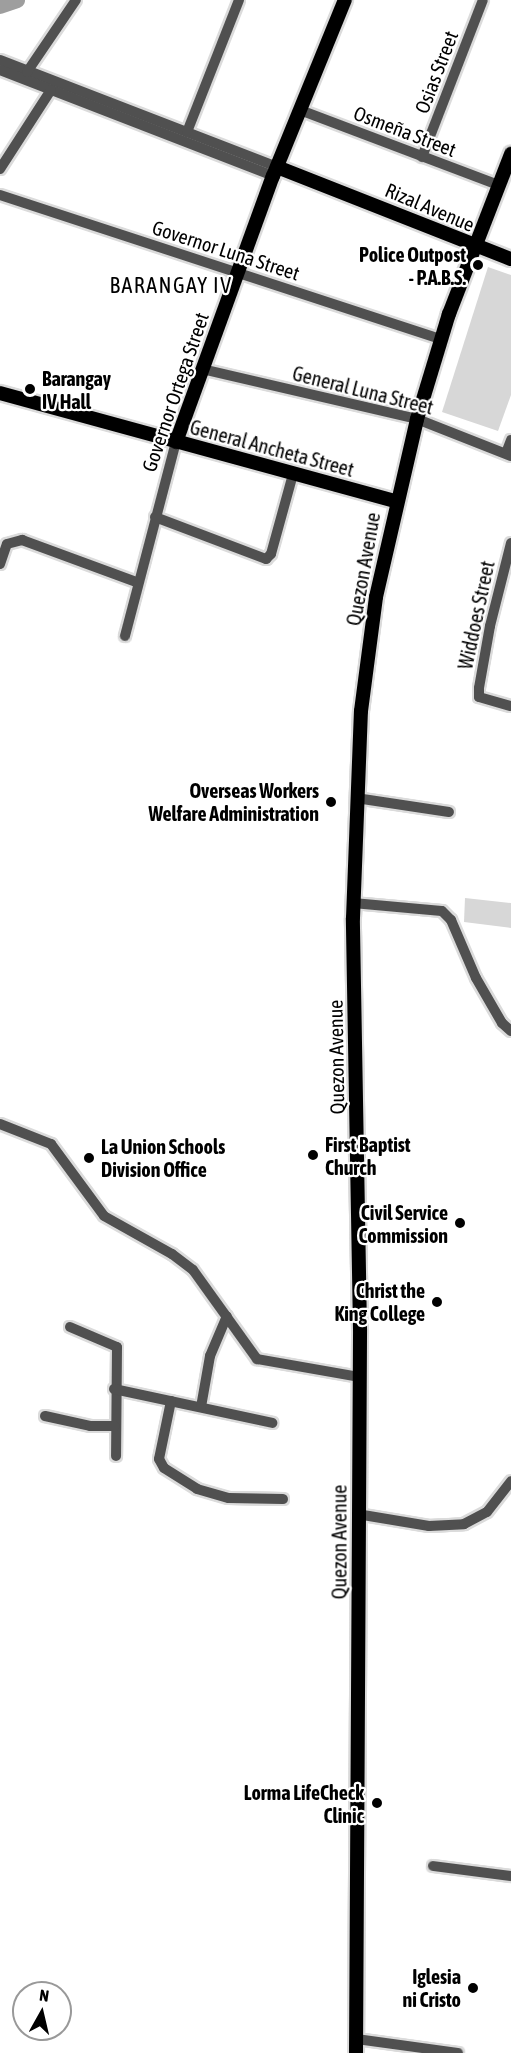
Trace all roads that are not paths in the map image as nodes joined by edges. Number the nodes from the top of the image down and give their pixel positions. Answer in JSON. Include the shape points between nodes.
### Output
{"nodes":[{"id":1,"x":76,"y":0,"type":"edge"},
{"id":2,"x":239,"y":0,"type":"edge"},
{"id":3,"x":345,"y":0,"type":"edge"},
{"id":4,"x":483,"y":0,"type":"edge"},
{"id":5,"x":0,"y":60,"type":"edge"},
{"id":6,"x":0,"y":70,"type":"edge"},
{"id":7,"x":27,"y":72,"type":"junction"},
{"id":8,"x":51,"y":90,"type":"junction"},
{"id":9,"x":300,"y":110,"type":"junction"},
{"id":10,"x":187,"y":132,"type":"junction"},
{"id":11,"x":511,"y":154,"type":"edge"},
{"id":12,"x":422,"y":157,"type":"junction"},
{"id":13,"x":0,"y":169,"type":"edge"},
{"id":14,"x":275,"y":171,"type":"junction"},
{"id":15,"x":498,"y":185,"type":"junction"},
{"id":16,"x":0,"y":195,"type":"edge"},
{"id":17,"x":475,"y":247,"type":"junction"},
{"id":18,"x":511,"y":259,"type":"edge"},
{"id":19,"x":237,"y":273,"type":"junction"},
{"id":20,"x":441,"y":339,"type":"junction"},
{"id":21,"x":202,"y":369,"type":"junction"},
{"id":22,"x":0,"y":393,"type":"edge"},
{"id":23,"x":417,"y":419,"type":"junction"},
{"id":24,"x":511,"y":440,"type":"edge"},
{"id":25,"x":176,"y":442,"type":"junction"},
{"id":26,"x":509,"y":455,"type":"edge"},
{"id":27,"x":293,"y":474,"type":"junction"},
{"id":28,"x":395,"y":501,"type":"junction"},
{"id":29,"x":155,"y":517,"type":"junction"},
{"id":30,"x":511,"y":543,"type":"edge"},
{"id":31,"x":0,"y":564,"type":"edge"},
{"id":32,"x":136,"y":582,"type":"junction"},
{"id":33,"x":125,"y":636,"type":"dead end"},
{"id":34,"x":511,"y":706,"type":"edge"},
{"id":35,"x":356,"y":798,"type":"junction"},
{"id":36,"x":449,"y":812,"type":"dead end"},
{"id":37,"x":353,"y":903,"type":"junction"},
{"id":38,"x":511,"y":1030,"type":"edge"},
{"id":39,"x":0,"y":1124,"type":"edge"},
{"id":40,"x":227,"y":1317,"type":"junction"},
{"id":41,"x":70,"y":1327,"type":"dead end"},
{"id":42,"x":360,"y":1377,"type":"junction"},
{"id":43,"x":114,"y":1389,"type":"junction"},
{"id":44,"x":171,"y":1401,"type":"junction"},
{"id":45,"x":201,"y":1407,"type":"junction"},
{"id":46,"x":45,"y":1416,"type":"dead end"},
{"id":47,"x":272,"y":1423,"type":"dead end"},
{"id":48,"x":115,"y":1426,"type":"junction"},
{"id":49,"x":116,"y":1456,"type":"dead end"},
{"id":50,"x":511,"y":1481,"type":"edge"},
{"id":51,"x":283,"y":1499,"type":"dead end"},
{"id":52,"x":357,"y":1514,"type":"junction"},
{"id":53,"x":433,"y":1866,"type":"dead end"},
{"id":54,"x":511,"y":1876,"type":"edge"},
{"id":55,"x":356,"y":2039,"type":"junction"},
{"id":56,"x":356,"y":2053,"type":"edge"},
{"id":57,"x":458,"y":2053,"type":"edge"}],
"edges":[{"from":1,"to":7,"type":"street"},
{"from":2,"to":10,"type":"street"},
{"from":3,"to":9,"type":"main road","name":"Governor Ortega Street"},
{"from":4,"to":12,"type":"street","name":"Osias Street"},
{"from":5,"to":7,"type":"street","name":"Rizal Avenue"},
{"from":6,"to":8,"type":"street","name":"Rizal Avenue"},
{"from":7,"to":10,"type":"street","name":"Rizal Avenue"},
{"from":8,"to":13,"type":"street"},
{"from":8,"to":14,"type":"street","name":"Rizal Avenue"},
{"from":9,"to":12,"type":"street","name":"Osmeña Street"},
{"from":9,"to":14,"type":"main road","name":"Governor Ortega Street"},
{"from":10,"to":14,"type":"street","name":"Rizal Avenue"},
{"from":11,"to":15,"type":"main road","name":"Quezon Avenue"},
{"from":12,"to":15,"type":"street","name":"Osmeña Street"},
{"from":14,"to":17,"type":"main road","name":"Rizal Avenue"},
{"from":14,"to":19,"type":"main road","name":"Governor Ortega Street"},
{"from":15,"to":17,"type":"main road","name":"Quezon Avenue"},
{"from":16,"to":19,"type":"street","name":"Governor Luna Street"},
{"from":17,"to":18,"type":"main road","name":"Rizal Avenue"},
{"from":17,"to":20,"type":"main road","name":"Quezon Avenue"},
{"from":19,"to":20,"type":"street","name":"Governor Luna Street"},
{"from":19,"to":21,"type":"main road","name":"Governor Ortega Street"},
{"from":20,"to":23,"type":"main road","name":"Quezon Avenue"},
{"from":21,"to":23,"type":"street","name":"General Luna Street"},
{"from":21,"to":25,"type":"main road","name":"Governor Ortega Street"},
{"from":22,"to":25,"type":"main road","name":"General Ancheta Street"},
{"from":23,"to":26,"type":"street","name":"General Luna Street"},
{"from":23,"to":28,"type":"main road","name":"Quezon Avenue"},
{"from":24,"to":26,"type":"street"},
{"from":25,"to":27,"type":"main road","name":"General Ancheta Street"},
{"from":25,"to":29,"type":"street","name":"Governor Ortega Street"},
{"from":27,"to":28,"type":"main road","name":"General Ancheta Street"},
{"from":27,"to":29,"type":"street","via":[[271,554],[266,559]]},
{"from":28,"to":35,"type":"main road","name":"Quezon Avenue","via":[[376,597]]},
{"from":29,"to":32,"type":"street","name":"Governor Ortega Street"},
{"from":30,"to":34,"type":"street","name":"Widdoes Street","via":[[490,626],[479,697]]},
{"from":31,"to":32,"type":"street","via":[[7,544],[22,540]]},
{"from":32,"to":33,"type":"street","name":"Governor Ortega Street"},
{"from":35,"to":36,"type":"street"},
{"from":35,"to":37,"type":"main road","name":"Quezon Avenue"},
{"from":37,"to":38,"type":"street","via":[[442,911],[451,920],[476,978],[502,1023]]},
{"from":37,"to":42,"type":"main road","name":"Quezon Avenue"},
{"from":39,"to":40,"type":"street","via":[[51,1144],[104,1216],[193,1270]]},
{"from":40,"to":42,"type":"street","via":[[257,1359]]},
{"from":40,"to":45,"type":"street","via":[[210,1356]]},
{"from":41,"to":43,"type":"street","via":[[116,1345]]},
{"from":42,"to":52,"type":"main road","name":"Quezon Avenue"},
{"from":43,"to":44,"type":"street"},
{"from":43,"to":48,"type":"street"},
{"from":44,"to":45,"type":"street"},
{"from":44,"to":51,"type":"street","via":[[159,1459],[164,1468],[197,1489],[229,1498]]},
{"from":45,"to":47,"type":"street"},
{"from":46,"to":48,"type":"street","via":[[90,1426]]},
{"from":48,"to":49,"type":"street"},
{"from":50,"to":52,"type":"street","via":[[487,1512],[464,1524],[429,1526]]},
{"from":52,"to":55,"type":"main road","name":"Quezon Avenue"},
{"from":53,"to":54,"type":"street"},
{"from":55,"to":56,"type":"main road","name":"Quezon Avenue"},
{"from":55,"to":57,"type":"street"}]}
